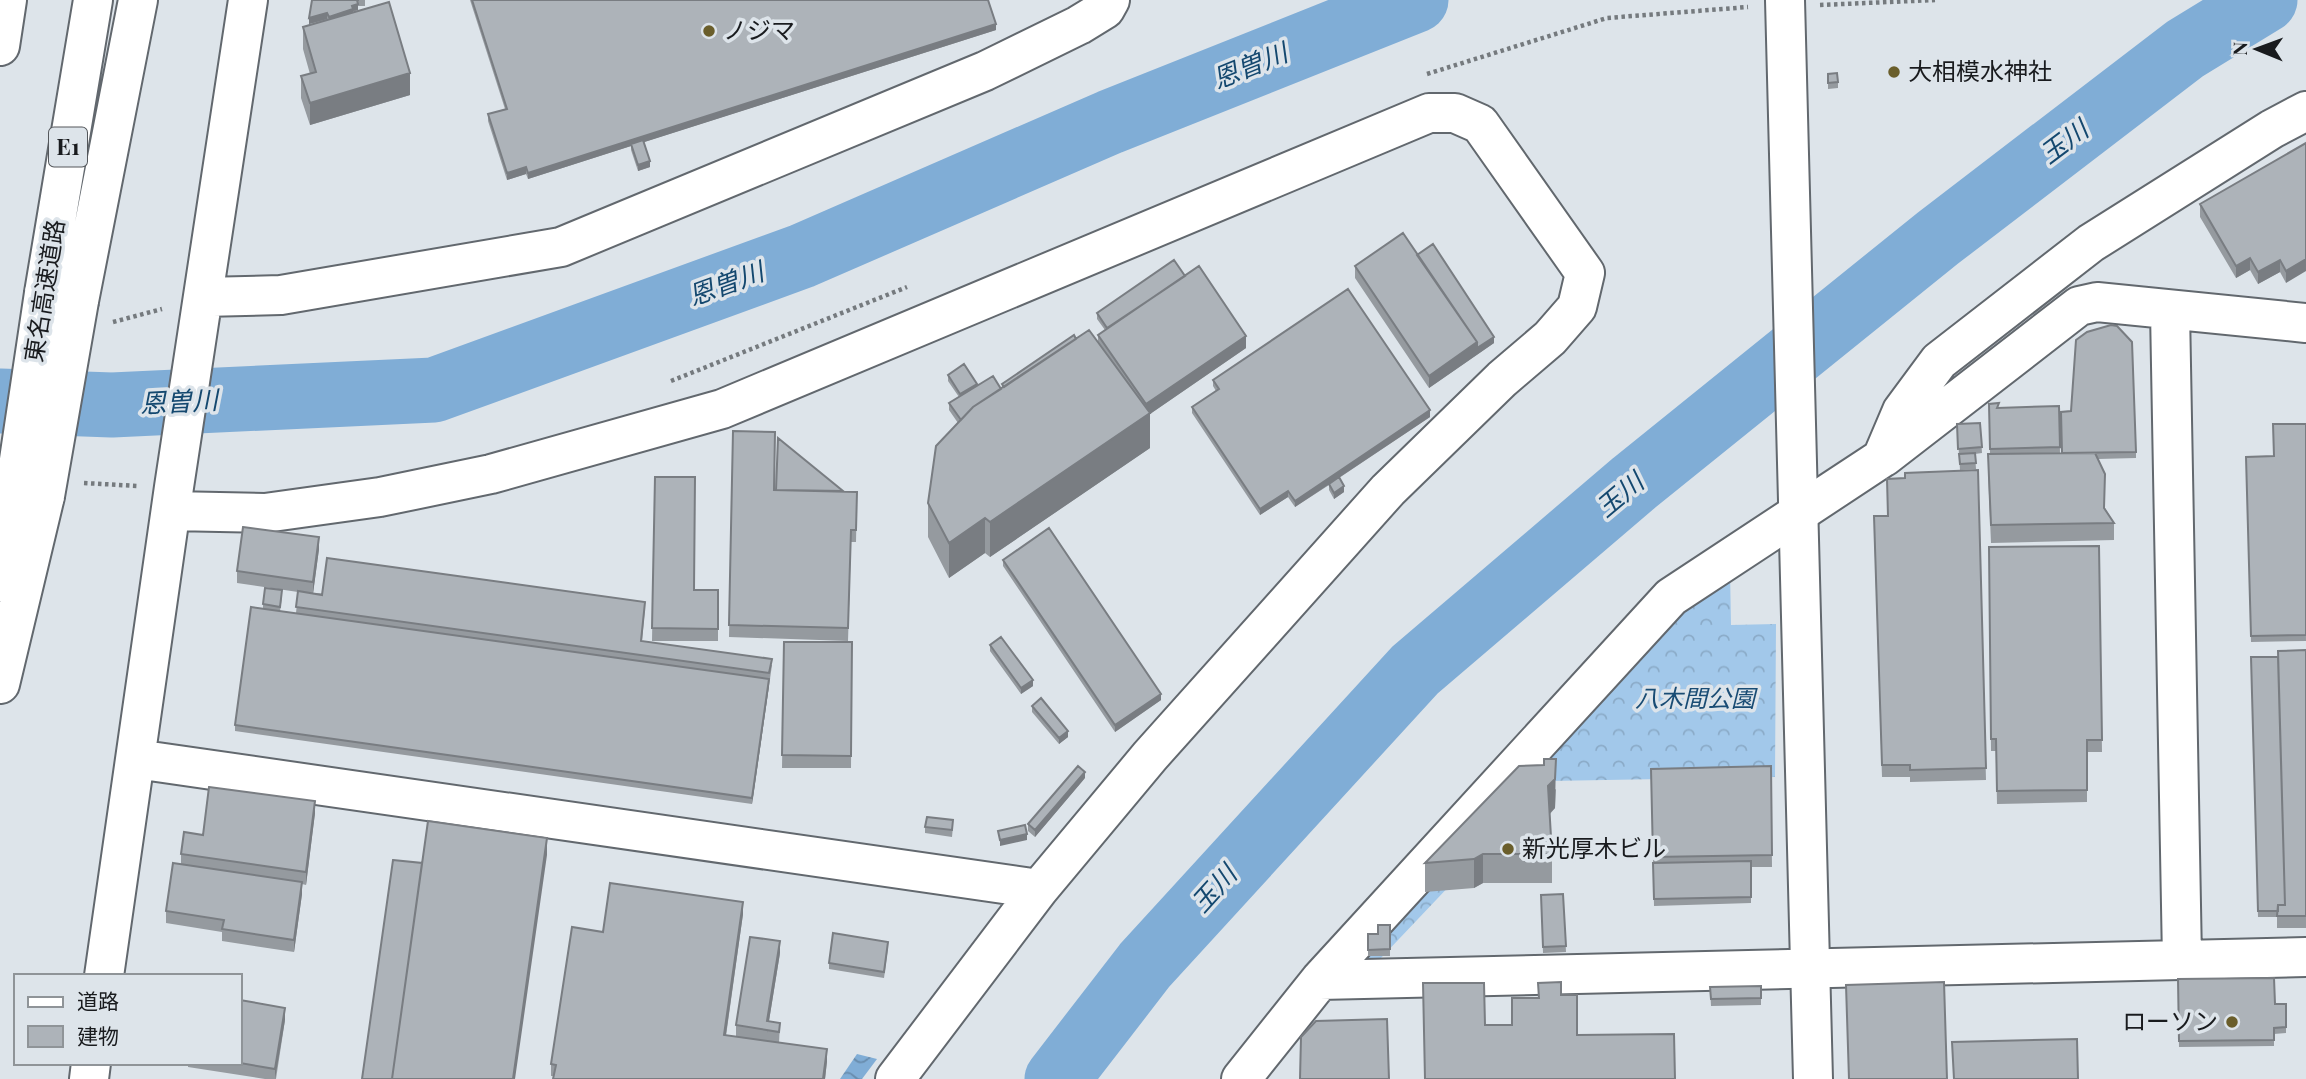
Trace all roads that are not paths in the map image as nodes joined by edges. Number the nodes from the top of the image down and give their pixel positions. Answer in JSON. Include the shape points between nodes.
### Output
{"nodes":[{"id":1,"x":7,"y":0,"type":"edge"},
{"id":2,"x":93,"y":0,"type":"edge"},
{"id":3,"x":138,"y":0,"type":"edge"},
{"id":4,"x":248,"y":0,"type":"edge"},
{"id":5,"x":1110,"y":0,"type":"edge"},
{"id":6,"x":1786,"y":0,"type":"edge"},
{"id":7,"x":0,"y":46,"type":"edge"},
{"id":8,"x":2306,"y":111,"type":"edge"},
{"id":9,"x":2169,"y":311,"type":"junction"},
{"id":10,"x":201,"y":312,"type":"junction"},
{"id":11,"x":2306,"y":323,"type":"edge"},
{"id":12,"x":1882,"y":458,"type":"junction"},
{"id":13,"x":173,"y":496,"type":"junction"},
{"id":14,"x":29,"y":498,"type":"junction"},
{"id":15,"x":1800,"y":507,"type":"junction"},
{"id":16,"x":0,"y":582,"type":"edge"},
{"id":17,"x":0,"y":684,"type":"edge"},
{"id":18,"x":136,"y":759,"type":"junction"},
{"id":19,"x":1039,"y":889,"type":"junction"},
{"id":20,"x":2306,"y":957,"type":"edge"},
{"id":21,"x":2182,"y":959,"type":"junction"},
{"id":22,"x":1811,"y":969,"type":"junction"},
{"id":23,"x":104,"y":974,"type":"edge"},
{"id":24,"x":1320,"y":980,"type":"junction"},
{"id":25,"x":895,"y":1079,"type":"edge"},
{"id":26,"x":1241,"y":1079,"type":"edge"},
{"id":27,"x":1813,"y":1079,"type":"edge"}],
"edges":[{"from":1,"to":7,"type":"main road"},
{"from":2,"to":14,"type":"main road","name":"東名高速道路","number":"E1","bridge":true},
{"from":3,"to":14,"type":"main road","bridge":true,"via":[[79,301]]},
{"from":4,"to":10,"type":"main road"},
{"from":5,"to":10,"type":"main road","via":[[1105,9],[1079,25],[985,71],[561,247]]},
{"from":6,"to":15,"type":"main road"},
{"from":8,"to":12,"type":"main road","via":[[2091,243],[1989,319],[1939,361],[1902,411]]},
{"from":9,"to":11,"type":"main road"},
{"from":9,"to":12,"type":"main road","via":[[2097,302],[2079,306]]},
{"from":9,"to":21,"type":"main road"},
{"from":10,"to":13,"type":"main road"},
{"from":12,"to":15,"type":"main road"},
{"from":13,"to":18,"type":"main road"},
{"from":13,"to":19,"type":"main road","via":[[265,513],[380,497],[491,474],[722,409],[1429,113],[1455,113],[1480,124],[1586,273],[1577,307],[1388,490],[1150,756]]},
{"from":14,"to":16,"type":"main road","name":"東名高速道路","number":"E1"},
{"from":14,"to":17,"type":"main road"},
{"from":15,"to":22,"type":"main road"},
{"from":15,"to":24,"type":"main road","via":[[1671,597]]},
{"from":18,"to":19,"type":"main road"},
{"from":18,"to":23,"type":"main road"},
{"from":19,"to":25,"type":"main road"},
{"from":20,"to":21,"type":"main road"},
{"from":21,"to":22,"type":"main road"},
{"from":22,"to":24,"type":"main road"},
{"from":22,"to":27,"type":"main road"},
{"from":24,"to":26,"type":"main road"}]}
